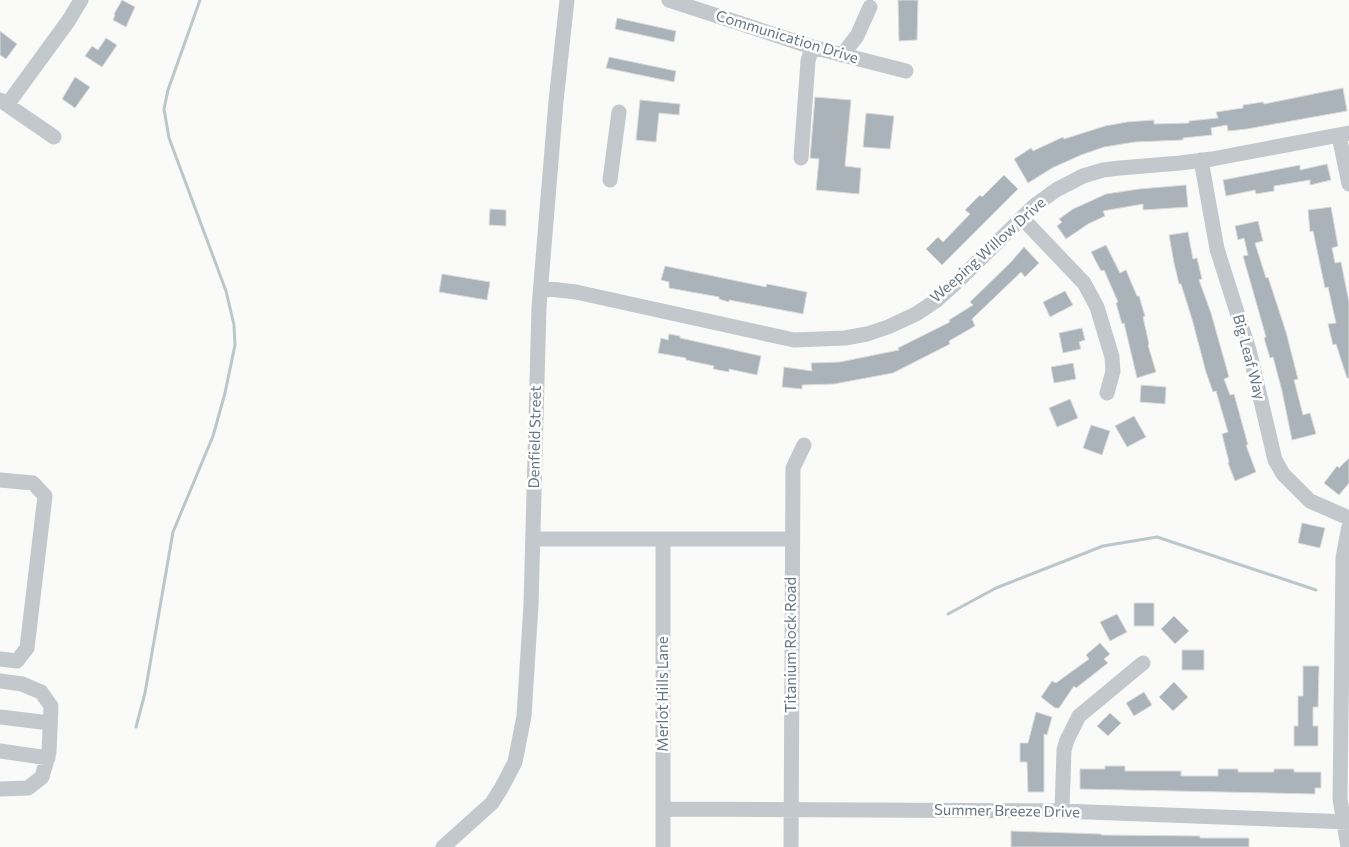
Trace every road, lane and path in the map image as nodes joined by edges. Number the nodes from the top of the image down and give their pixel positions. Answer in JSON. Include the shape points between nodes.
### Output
{"nodes":[{"id":1,"x":81,"y":0,"type":"edge"},
{"id":2,"x":567,"y":0,"type":"edge"},
{"id":3,"x":669,"y":0,"type":"edge"},
{"id":4,"x":870,"y":6,"type":"dead end"},
{"id":5,"x":812,"y":48,"type":"junction"},
{"id":6,"x":842,"y":55,"type":"junction"},
{"id":7,"x":906,"y":72,"type":"dead end"},
{"id":8,"x":4,"y":103,"type":"edge"},
{"id":9,"x":619,"y":112,"type":"dead end"},
{"id":10,"x":1344,"y":135,"type":"edge"},
{"id":11,"x":54,"y":137,"type":"dead end"},
{"id":12,"x":801,"y":158,"type":"dead end"},
{"id":13,"x":1201,"y":160,"type":"junction"},
{"id":14,"x":610,"y":180,"type":"dead end"},
{"id":15,"x":1349,"y":184,"type":"edge"},
{"id":16,"x":1022,"y":218,"type":"junction"},
{"id":17,"x":540,"y":288,"type":"junction"},
{"id":18,"x":1107,"y":393,"type":"dead end"},
{"id":19,"x":804,"y":445,"type":"dead end"},
{"id":20,"x":0,"y":480,"type":"edge"},
{"id":21,"x":1349,"y":518,"type":"edge"},
{"id":22,"x":1349,"y":526,"type":"edge"},
{"id":23,"x":792,"y":539,"type":"junction"},
{"id":24,"x":533,"y":540,"type":"junction"},
{"id":25,"x":663,"y":540,"type":"junction"},
{"id":26,"x":0,"y":659,"type":"edge"},
{"id":27,"x":1143,"y":663,"type":"dead end"},
{"id":28,"x":0,"y":681,"type":"edge"},
{"id":29,"x":0,"y":717,"type":"edge"},
{"id":30,"x":1344,"y":719,"type":"edge"},
{"id":31,"x":50,"y":724,"type":"junction"},
{"id":32,"x":0,"y":751,"type":"edge"},
{"id":33,"x":48,"y":758,"type":"junction"},
{"id":34,"x":0,"y":790,"type":"edge"},
{"id":35,"x":664,"y":809,"type":"junction"},
{"id":36,"x":791,"y":809,"type":"junction"},
{"id":37,"x":1062,"y":811,"type":"junction"},
{"id":38,"x":1346,"y":822,"type":"edge"},
{"id":39,"x":443,"y":847,"type":"edge"},
{"id":40,"x":663,"y":847,"type":"edge"},
{"id":41,"x":791,"y":847,"type":"edge"},
{"id":42,"x":1348,"y":847,"type":"edge"}],
"edges":[{"from":1,"to":8,"type":"street"},
{"from":2,"to":17,"type":"street","name":"Denfield Street"},
{"from":3,"to":5,"type":"street","name":"Communication Drive"},
{"from":4,"to":6,"type":"street","via":[[857,36]]},
{"from":5,"to":6,"type":"street","name":"Communication Drive"},
{"from":5,"to":12,"type":"street","via":[[808,61]]},
{"from":6,"to":7,"type":"street","name":"Communication Drive"},
{"from":8,"to":11,"type":"street"},
{"from":9,"to":14,"type":"street"},
{"from":10,"to":13,"type":"street","name":"Weeping Willow Drive"},
{"from":10,"to":15,"type":"street"},
{"from":13,"to":16,"type":"street","name":"Weeping Willow Drive","via":[[1096,172],[1056,190]]},
{"from":13,"to":21,"type":"street","name":"Big Leaf Way","via":[[1217,249],[1248,350],[1276,460],[1283,474],[1310,500]]},
{"from":16,"to":17,"type":"street","name":"Weeping Willow Drive","via":[[937,300],[888,327],[845,338],[794,340],[576,292]]},
{"from":16,"to":18,"type":"street","via":[[1084,283],[1097,307],[1112,357],[1113,371]]},
{"from":17,"to":24,"type":"street","name":"Denfield Street"},
{"from":19,"to":23,"type":"street","name":"Titanium Rock Road","via":[[793,468]]},
{"from":20,"to":26,"type":"street","via":[[33,483],[46,496],[27,648],[18,661]]},
{"from":22,"to":30,"type":"street","via":[[1343,558]]},
{"from":23,"to":25,"type":"street"},
{"from":23,"to":36,"type":"street","name":"Titanium Rock Road"},
{"from":24,"to":25,"type":"street"},
{"from":24,"to":39,"type":"street","name":"Denfield Street","via":[[524,716],[515,762],[492,803]]},
{"from":25,"to":35,"type":"street","name":"Merlot Hills Lane"},
{"from":27,"to":37,"type":"street","via":[[1078,716],[1064,750]]},
{"from":28,"to":31,"type":"street","via":[[22,684],[41,692],[51,706]]},
{"from":29,"to":31,"type":"street"},
{"from":30,"to":38,"type":"street","via":[[1340,799]]},
{"from":31,"to":33,"type":"street"},
{"from":32,"to":33,"type":"street"},
{"from":33,"to":34,"type":"street","via":[[42,777],[28,788]]},
{"from":35,"to":36,"type":"street","name":"Summer Breeze Drive"},
{"from":35,"to":40,"type":"street","name":"Merlot Hills Lane"},
{"from":36,"to":37,"type":"street","name":"Summer Breeze Drive"},
{"from":36,"to":41,"type":"street","name":"Titanium Rock Road"},
{"from":37,"to":38,"type":"street","name":"Summer Breeze Drive"},
{"from":38,"to":42,"type":"street"}]}
